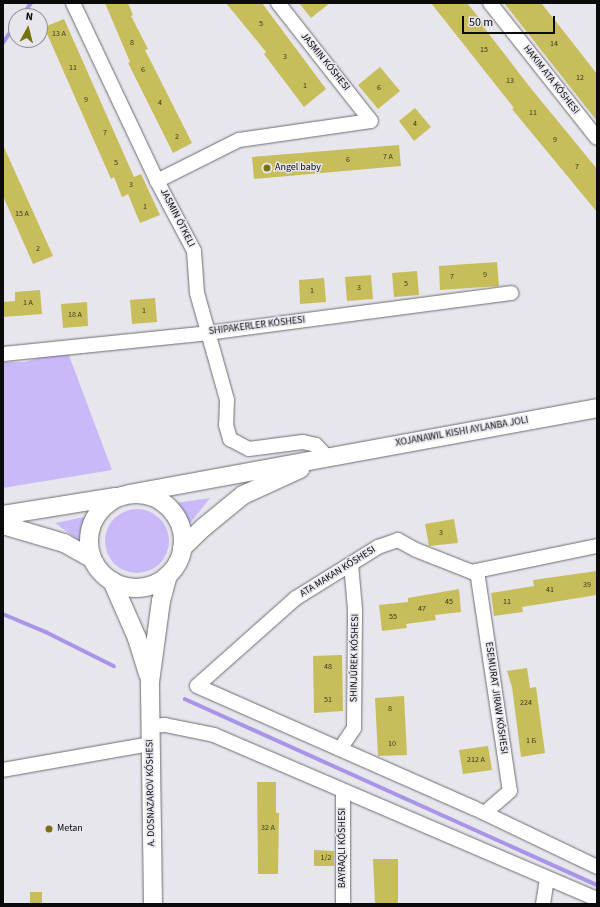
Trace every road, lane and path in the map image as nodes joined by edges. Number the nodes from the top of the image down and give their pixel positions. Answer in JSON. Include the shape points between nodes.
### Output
{"nodes":[{"id":1,"x":73,"y":3,"type":"edge"},
{"id":2,"x":278,"y":3,"type":"edge"},
{"id":3,"x":490,"y":3,"type":"edge"},
{"id":4,"x":597,"y":138,"type":"edge"},
{"id":5,"x":157,"y":181,"type":"junction"},
{"id":6,"x":511,"y":293,"type":"dead end"},
{"id":7,"x":208,"y":332,"type":"junction"},
{"id":8,"x":3,"y":354,"type":"edge"},
{"id":9,"x":597,"y":408,"type":"edge"},
{"id":10,"x":327,"y":457,"type":"junction"},
{"id":11,"x":125,"y":495,"type":"junction"},
{"id":12,"x":3,"y":515,"type":"edge"},
{"id":13,"x":3,"y":525,"type":"edge"},
{"id":14,"x":597,"y":546,"type":"edge"},
{"id":15,"x":182,"y":548,"type":"junction"},
{"id":16,"x":91,"y":558,"type":"junction"},
{"id":17,"x":351,"y":564,"type":"junction"},
{"id":18,"x":477,"y":571,"type":"junction"},
{"id":19,"x":168,"y":575,"type":"junction"},
{"id":20,"x":112,"y":582,"type":"junction"},
{"id":21,"x":150,"y":682,"type":"junction"},
{"id":22,"x":150,"y":735,"type":"junction"},
{"id":23,"x":340,"y":749,"type":"junction"},
{"id":24,"x":3,"y":770,"type":"edge"},
{"id":25,"x":343,"y":792,"type":"junction"},
{"id":26,"x":485,"y":813,"type":"junction"},
{"id":27,"x":597,"y":867,"type":"edge"},
{"id":28,"x":547,"y":879,"type":"junction"},
{"id":29,"x":597,"y":899,"type":"edge"},
{"id":30,"x":153,"y":904,"type":"edge"},
{"id":31,"x":343,"y":904,"type":"edge"},
{"id":32,"x":543,"y":904,"type":"edge"}],
"edges":[{"from":1,"to":5,"type":"street","name":"JASMIN ÓTKELI"},
{"from":2,"to":5,"type":"street","name":"JASMIN KÓSHESI","via":[[371,121],[239,140]]},
{"from":3,"to":4,"type":"street","name":"HAKIM ATA KÓSHESI"},
{"from":5,"to":7,"type":"street","name":"JASMIN ÓTKELI","via":[[194,251],[197,294]]},
{"from":6,"to":7,"type":"street","name":"SHIPAKERLER KÓSHESI"},
{"from":7,"to":8,"type":"street","name":"SHIPAKERLER KÓSHESI"},
{"from":7,"to":10,"type":"street","name":"JASMIN ÓTKELI","via":[[226,400],[226,426],[230,439],[249,449],[303,442],[316,445]]},
{"from":9,"to":10,"type":"main road"},
{"from":10,"to":11,"type":"main road"},
{"from":10,"to":15,"type":"main road","via":[[243,495]]},
{"from":11,"to":12,"type":"main road"},
{"from":11,"to":15,"type":"main road","via":[[144,494],[158,499],[169,508],[178,520]]},
{"from":11,"to":16,"type":"main road","via":[[107,503],[93,521],[88,543]]},
{"from":13,"to":16,"type":"main road","via":[[64,543]]},
{"from":14,"to":18,"type":"street","name":"ATA MAKAN KÓSHESI"},
{"from":15,"to":19,"type":"main road","via":[[178,563]]},
{"from":16,"to":20,"type":"main road","via":[[100,572]]},
{"from":17,"to":18,"type":"street","name":"ATA MAKAN KÓSHESI","via":[[378,547],[398,540],[416,550],[472,572]]},
{"from":17,"to":23,"type":"street","via":[[355,609],[354,728]]},
{"from":17,"to":23,"type":"street","name":"ATA MAKAN KÓSHESI","via":[[296,598],[197,686]]},
{"from":18,"to":26,"type":"street","via":[[510,791]]},
{"from":19,"to":20,"type":"main road","via":[[156,584],[141,588],[126,587]]},
{"from":19,"to":21,"type":"main road","via":[[156,628]]},
{"from":20,"to":21,"type":"main road","via":[[137,638]]},
{"from":21,"to":22,"type":"main road","name":"A. DOSNAZAROV KÓSHESI"},
{"from":22,"to":24,"type":"street"},
{"from":22,"to":25,"type":"street","via":[[165,725],[214,736]]},
{"from":22,"to":30,"type":"main road","name":"A. DOSNAZAROV KÓSHESI"},
{"from":23,"to":26,"type":"street"},
{"from":25,"to":28,"type":"street"},
{"from":25,"to":31,"type":"street"},
{"from":26,"to":27,"type":"street"},
{"from":28,"to":29,"type":"street"},
{"from":28,"to":32,"type":"street"}]}
